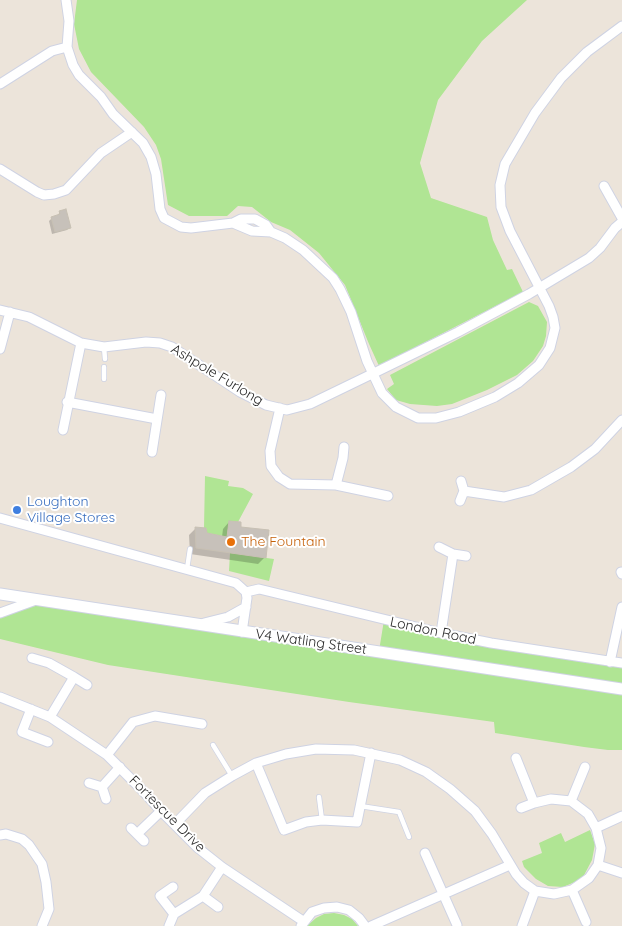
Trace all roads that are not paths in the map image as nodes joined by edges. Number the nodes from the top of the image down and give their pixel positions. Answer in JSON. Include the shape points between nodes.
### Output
{"nodes":[{"id":1,"x":66,"y":0,"type":"edge"},
{"id":2,"x":622,"y":26,"type":"edge"},
{"id":3,"x":67,"y":47,"type":"junction"},
{"id":4,"x":0,"y":84,"type":"edge"},
{"id":5,"x":132,"y":132,"type":"junction"},
{"id":6,"x":0,"y":169,"type":"edge"},
{"id":7,"x":604,"y":186,"type":"dead end"},
{"id":8,"x":622,"y":220,"type":"edge"},
{"id":9,"x":540,"y":288,"type":"junction"},
{"id":10,"x":0,"y":310,"type":"edge"},
{"id":11,"x":10,"y":312,"type":"junction"},
{"id":12,"x":81,"y":343,"type":"junction"},
{"id":13,"x":104,"y":347,"type":"junction"},
{"id":14,"x":0,"y":349,"type":"edge"},
{"id":15,"x":104,"y":359,"type":"dead end"},
{"id":16,"x":104,"y":367,"type":"dead end"},
{"id":17,"x":374,"y":373,"type":"junction"},
{"id":18,"x":104,"y":379,"type":"dead end"},
{"id":19,"x":161,"y":395,"type":"dead end"},
{"id":20,"x":68,"y":402,"type":"junction"},
{"id":21,"x":280,"y":408,"type":"junction"},
{"id":22,"x":157,"y":418,"type":"junction"},
{"id":23,"x":622,"y":420,"type":"edge"},
{"id":24,"x":62,"y":430,"type":"dead end"},
{"id":25,"x":344,"y":447,"type":"dead end"},
{"id":26,"x":152,"y":452,"type":"dead end"},
{"id":27,"x":460,"y":482,"type":"dead end"},
{"id":28,"x":336,"y":485,"type":"junction"},
{"id":29,"x":464,"y":491,"type":"junction"},
{"id":30,"x":388,"y":496,"type":"dead end"},
{"id":31,"x":460,"y":501,"type":"dead end"},
{"id":32,"x":0,"y":518,"type":"edge"},
{"id":33,"x":439,"y":547,"type":"dead end"},
{"id":34,"x":190,"y":549,"type":"dead end"},
{"id":35,"x":453,"y":554,"type":"junction"},
{"id":36,"x":466,"y":556,"type":"dead end"},
{"id":37,"x":187,"y":570,"type":"junction"},
{"id":38,"x":246,"y":592,"type":"junction"},
{"id":39,"x":0,"y":594,"type":"edge"},
{"id":40,"x":36,"y":600,"type":"junction"},
{"id":41,"x":246,"y":607,"type":"junction"},
{"id":42,"x":622,"y":607,"type":"edge"},
{"id":43,"x":0,"y":613,"type":"edge"},
{"id":44,"x":199,"y":624,"type":"junction"},
{"id":45,"x":242,"y":632,"type":"junction"},
{"id":46,"x":441,"y":633,"type":"junction"},
{"id":47,"x":32,"y":658,"type":"dead end"},
{"id":48,"x":610,"y":662,"type":"junction"},
{"id":49,"x":622,"y":663,"type":"edge"},
{"id":50,"x":74,"y":677,"type":"junction"},
{"id":51,"x":87,"y":685,"type":"dead end"},
{"id":52,"x":622,"y":689,"type":"edge"},
{"id":53,"x":0,"y":697,"type":"edge"},
{"id":54,"x":31,"y":709,"type":"junction"},
{"id":55,"x":50,"y":717,"type":"junction"},
{"id":56,"x":202,"y":724,"type":"dead end"},
{"id":57,"x":48,"y":742,"type":"dead end"},
{"id":58,"x":212,"y":745,"type":"dead end"},
{"id":59,"x":371,"y":753,"type":"junction"},
{"id":60,"x":107,"y":755,"type":"junction"},
{"id":61,"x":516,"y":758,"type":"dead end"},
{"id":62,"x":256,"y":763,"type":"junction"},
{"id":63,"x":120,"y":767,"type":"junction"},
{"id":64,"x":585,"y":767,"type":"dead end"},
{"id":65,"x":232,"y":776,"type":"junction"},
{"id":66,"x":89,"y":783,"type":"dead end"},
{"id":67,"x":102,"y":787,"type":"junction"},
{"id":68,"x":318,"y":797,"type":"dead end"},
{"id":69,"x":106,"y":799,"type":"dead end"},
{"id":70,"x":571,"y":801,"type":"junction"},
{"id":71,"x":534,"y":803,"type":"junction"},
{"id":72,"x":360,"y":806,"type":"junction"},
{"id":73,"x":520,"y":808,"type":"dead end"},
{"id":74,"x":161,"y":811,"type":"junction"},
{"id":75,"x":622,"y":816,"type":"edge"},
{"id":76,"x":322,"y":820,"type":"junction"},
{"id":77,"x":175,"y":824,"type":"junction"},
{"id":78,"x":596,"y":828,"type":"junction"},
{"id":79,"x":0,"y":835,"type":"edge"},
{"id":80,"x":409,"y":837,"type":"dead end"},
{"id":81,"x":144,"y":841,"type":"dead end"},
{"id":82,"x":425,"y":853,"type":"dead end"},
{"id":83,"x":510,"y":865,"type":"junction"},
{"id":84,"x":598,"y":865,"type":"junction"},
{"id":85,"x":222,"y":867,"type":"junction"},
{"id":86,"x":622,"y":873,"type":"edge"},
{"id":87,"x":173,"y":887,"type":"dead end"},
{"id":88,"x":572,"y":890,"type":"junction"},
{"id":89,"x":535,"y":891,"type":"junction"},
{"id":90,"x":443,"y":894,"type":"junction"},
{"id":91,"x":203,"y":896,"type":"junction"},
{"id":92,"x":218,"y":907,"type":"dead end"},
{"id":93,"x":174,"y":914,"type":"junction"},
{"id":94,"x":586,"y":922,"type":"dead end"},
{"id":95,"x":302,"y":924,"type":"edge"},
{"id":96,"x":42,"y":926,"type":"edge"},
{"id":97,"x":169,"y":926,"type":"edge"},
{"id":98,"x":365,"y":926,"type":"edge"},
{"id":99,"x":371,"y":926,"type":"edge"},
{"id":100,"x":457,"y":926,"type":"edge"},
{"id":101,"x":522,"y":926,"type":"edge"}],
"edges":[{"from":1,"to":3,"type":"street"},
{"from":2,"to":9,"type":"street","via":[[587,52],[561,78],[535,113],[505,164],[500,184],[500,207]]},
{"from":3,"to":4,"type":"street","via":[[52,52]]},
{"from":3,"to":5,"type":"street","via":[[79,75]]},
{"from":5,"to":6,"type":"street","via":[[101,153],[66,190],[54,194],[37,192]]},
{"from":5,"to":17,"type":"street","via":[[151,157],[164,218],[181,227],[191,228],[254,219],[303,250],[333,278],[351,312]]},
{"from":7,"to":8,"type":"street","name":"Ashpole Furlong"},
{"from":8,"to":9,"type":"street","name":"Ashpole Furlong","via":[[589,258]]},
{"from":9,"to":17,"type":"street","name":"Ashpole Furlong"},
{"from":9,"to":17,"type":"street","via":[[554,317],[550,348],[539,366],[496,397],[459,412],[436,418],[418,418],[396,407],[382,393]]},
{"from":10,"to":11,"type":"street","name":"Ashpole Furlong"},
{"from":11,"to":12,"type":"street","name":"Ashpole Furlong","via":[[29,317]]},
{"from":11,"to":14,"type":"street"},
{"from":12,"to":13,"type":"street","name":"Ashpole Furlong"},
{"from":12,"to":20,"type":"street"},
{"from":13,"to":15,"type":"lane"},
{"from":13,"to":21,"type":"street","name":"Ashpole Furlong","via":[[146,342],[172,347],[240,392]]},
{"from":16,"to":18,"type":"lane"},
{"from":17,"to":21,"type":"street","name":"Ashpole Furlong","via":[[310,404],[287,410]]},
{"from":19,"to":22,"type":"street"},
{"from":20,"to":22,"type":"street"},
{"from":20,"to":24,"type":"street"},
{"from":21,"to":28,"type":"street","via":[[270,451],[271,466],[290,484]]},
{"from":22,"to":26,"type":"street"},
{"from":23,"to":29,"type":"street","via":[[595,449],[531,490],[504,497]]},
{"from":25,"to":28,"type":"street"},
{"from":27,"to":29,"type":"street"},
{"from":28,"to":30,"type":"street"},
{"from":29,"to":31,"type":"street"},
{"from":32,"to":37,"type":"street"},
{"from":33,"to":35,"type":"street"},
{"from":34,"to":37,"type":"lane"},
{"from":35,"to":36,"type":"street"},
{"from":35,"to":46,"type":"street"},
{"from":37,"to":38,"type":"street","via":[[236,583]]},
{"from":38,"to":41,"type":"street"},
{"from":38,"to":46,"type":"street","name":"London Road","via":[[259,589]]},
{"from":39,"to":40,"type":"street","name":"V4 Watling Street"},
{"from":40,"to":43,"type":"street"},
{"from":40,"to":44,"type":"street","name":"V4 Watling Street"},
{"from":41,"to":44,"type":"street","via":[[228,617]]},
{"from":41,"to":45,"type":"street"},
{"from":42,"to":48,"type":"street"},
{"from":44,"to":45,"type":"street","name":"V4 Watling Street"},
{"from":45,"to":52,"type":"street","name":"V4 Watling Street"},
{"from":46,"to":48,"type":"street","name":"London Road"},
{"from":47,"to":50,"type":"street"},
{"from":48,"to":49,"type":"street","name":"London Road"},
{"from":50,"to":51,"type":"street"},
{"from":50,"to":55,"type":"street"},
{"from":53,"to":54,"type":"street","name":"Fortescue Drive"},
{"from":54,"to":55,"type":"street","name":"Fortescue Drive"},
{"from":54,"to":57,"type":"street","via":[[22,732]]},
{"from":55,"to":60,"type":"street","name":"Fortescue Drive"},
{"from":56,"to":60,"type":"street","via":[[156,716],[133,722]]},
{"from":58,"to":65,"type":"lane"},
{"from":59,"to":62,"type":"street","via":[[316,749]]},
{"from":59,"to":72,"type":"street"},
{"from":59,"to":83,"type":"street","via":[[400,760],[450,789],[476,811]]},
{"from":60,"to":63,"type":"street","name":"Fortescue Drive"},
{"from":61,"to":71,"type":"street"},
{"from":62,"to":65,"type":"street"},
{"from":62,"to":76,"type":"street","via":[[284,830]]},
{"from":63,"to":67,"type":"street"},
{"from":63,"to":74,"type":"street","name":"Fortescue Drive"},
{"from":64,"to":70,"type":"street"},
{"from":65,"to":77,"type":"street","via":[[205,793]]},
{"from":66,"to":67,"type":"street"},
{"from":67,"to":69,"type":"street"},
{"from":68,"to":76,"type":"lane"},
{"from":70,"to":71,"type":"street","via":[[551,799]]},
{"from":70,"to":78,"type":"street","via":[[588,814]]},
{"from":71,"to":73,"type":"street"},
{"from":72,"to":76,"type":"street","via":[[356,822]]},
{"from":72,"to":80,"type":"lane","via":[[399,812]]},
{"from":74,"to":77,"type":"street","name":"Fortescue Drive"},
{"from":74,"to":81,"type":"street","via":[[134,831]]},
{"from":75,"to":78,"type":"street"},
{"from":77,"to":85,"type":"street","name":"Fortescue Drive"},
{"from":78,"to":84,"type":"street","via":[[601,848]]},
{"from":79,"to":96,"type":"street","via":[[22,839],[42,864],[49,909]]},
{"from":82,"to":90,"type":"street"},
{"from":83,"to":89,"type":"street"},
{"from":83,"to":90,"type":"street"},
{"from":84,"to":86,"type":"street"},
{"from":84,"to":88,"type":"street","via":[[589,878]]},
{"from":85,"to":91,"type":"street"},
{"from":85,"to":95,"type":"street","name":"Fortescue Drive"},
{"from":87,"to":93,"type":"street","via":[[160,896]]},
{"from":88,"to":89,"type":"street","via":[[554,894]]},
{"from":88,"to":94,"type":"street"},
{"from":89,"to":101,"type":"street"},
{"from":90,"to":99,"type":"street"},
{"from":90,"to":100,"type":"street"},
{"from":91,"to":92,"type":"street"},
{"from":91,"to":93,"type":"street"},
{"from":93,"to":97,"type":"street"},
{"from":95,"to":98,"type":"street","name":"Fortescue Drive","via":[[312,912],[337,907],[349,910]]}]}
